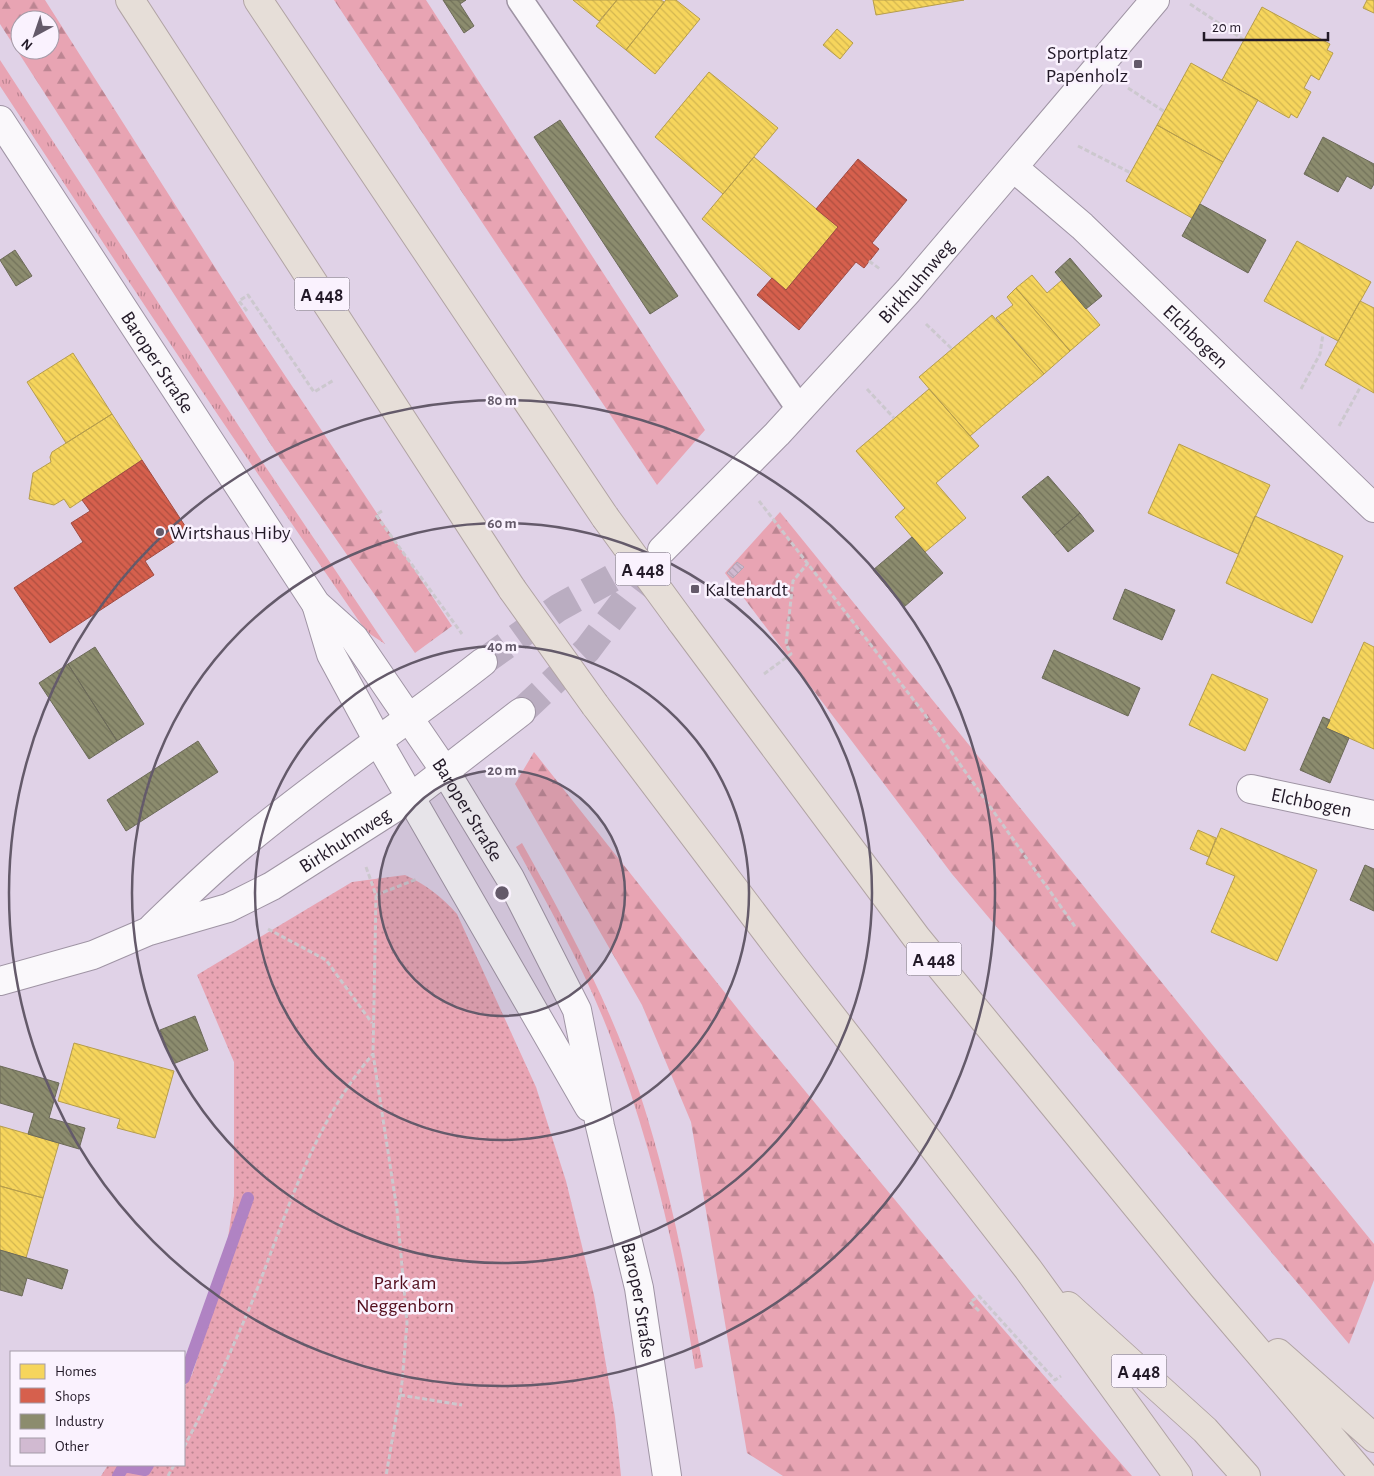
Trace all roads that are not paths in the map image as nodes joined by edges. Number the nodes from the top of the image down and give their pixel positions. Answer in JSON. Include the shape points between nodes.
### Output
{"nodes":[{"id":1,"x":130,"y":0,"type":"edge"},
{"id":2,"x":258,"y":0,"type":"edge"},
{"id":3,"x":520,"y":0,"type":"edge"},
{"id":4,"x":1155,"y":0,"type":"edge"},
{"id":5,"x":0,"y":120,"type":"edge"},
{"id":6,"x":1014,"y":168,"type":"junction"},
{"id":7,"x":800,"y":410,"type":"junction"},
{"id":8,"x":1374,"y":508,"type":"edge"},
{"id":9,"x":662,"y":550,"type":"tunnel mouth"},
{"id":10,"x":316,"y":604,"type":"junction"},
{"id":11,"x":483,"y":662,"type":"tunnel mouth"},
{"id":12,"x":521,"y":712,"type":"tunnel mouth"},
{"id":13,"x":409,"y":718,"type":"junction"},
{"id":14,"x":378,"y":741,"type":"junction"},
{"id":15,"x":444,"y":771,"type":"junction"},
{"id":16,"x":1251,"y":789,"type":"dead end"},
{"id":17,"x":410,"y":798,"type":"junction"},
{"id":18,"x":1374,"y":815,"type":"edge"},
{"id":19,"x":149,"y":931,"type":"junction"},
{"id":20,"x":0,"y":981,"type":"edge"},
{"id":21,"x":600,"y":1126,"type":"junction"},
{"id":22,"x":1028,"y":1270,"type":"junction"},
{"id":23,"x":1202,"y":1286,"type":"junction"},
{"id":24,"x":1374,"y":1438,"type":"edge"},
{"id":25,"x":667,"y":1476,"type":"edge"},
{"id":26,"x":1178,"y":1476,"type":"edge"},
{"id":27,"x":1246,"y":1476,"type":"edge"},
{"id":28,"x":1364,"y":1476,"type":"edge"}],
"edges":[{"from":1,"to":22,"type":"highway","number":"A 448","bridge":true,"via":[[512,589],[595,705],[797,972]]},
{"from":2,"to":23,"type":"highway","number":"A 448","bridge":true,"via":[[605,517],[681,621],[916,937]]},
{"from":3,"to":7,"type":"lane"},
{"from":4,"to":6,"type":"street","name":"Birkhuhnweg"},
{"from":5,"to":10,"type":"street","name":"Baroper Straße"},
{"from":6,"to":7,"type":"street","name":"Birkhuhnweg"},
{"from":6,"to":8,"type":"street","name":"Elchbogen","via":[[1082,226]]},
{"from":7,"to":9,"type":"street","name":"Birkhuhnweg"},
{"from":10,"to":13,"type":"street","name":"Baroper Straße","via":[[354,638]]},
{"from":10,"to":14,"type":"street","name":"Baroper Straße","via":[[332,654]]},
{"from":11,"to":13,"type":"street","name":"Birkhuhnweg"},
{"from":12,"to":15,"type":"street","name":"Birkhuhnweg"},
{"from":13,"to":14,"type":"street","name":"Birkhuhnweg"},
{"from":13,"to":15,"type":"street","name":"Baroper Straße"},
{"from":14,"to":17,"type":"street","name":"Baroper Straße"},
{"from":14,"to":19,"type":"street","name":"Birkhuhnweg","via":[[242,845]]},
{"from":15,"to":17,"type":"street","name":"Birkhuhnweg"},
{"from":15,"to":21,"type":"street","name":"Baroper Straße","via":[[510,878],[577,1010]]},
{"from":16,"to":18,"type":"street","name":"Elchbogen"},
{"from":17,"to":19,"type":"street","name":"Birkhuhnweg","via":[[272,886],[228,908]]},
{"from":17,"to":21,"type":"street","name":"Baroper Straße"},
{"from":19,"to":20,"type":"street","name":"Birkhuhnweg","via":[[93,955]]},
{"from":21,"to":25,"type":"street","name":"Baroper Straße","via":[[639,1288]]},
{"from":22,"to":26,"type":"highway"},
{"from":22,"to":27,"type":"highway","number":"A 448","via":[[1205,1430]]},
{"from":23,"to":24,"type":"highway"},
{"from":23,"to":28,"type":"highway","number":"A 448"}]}
